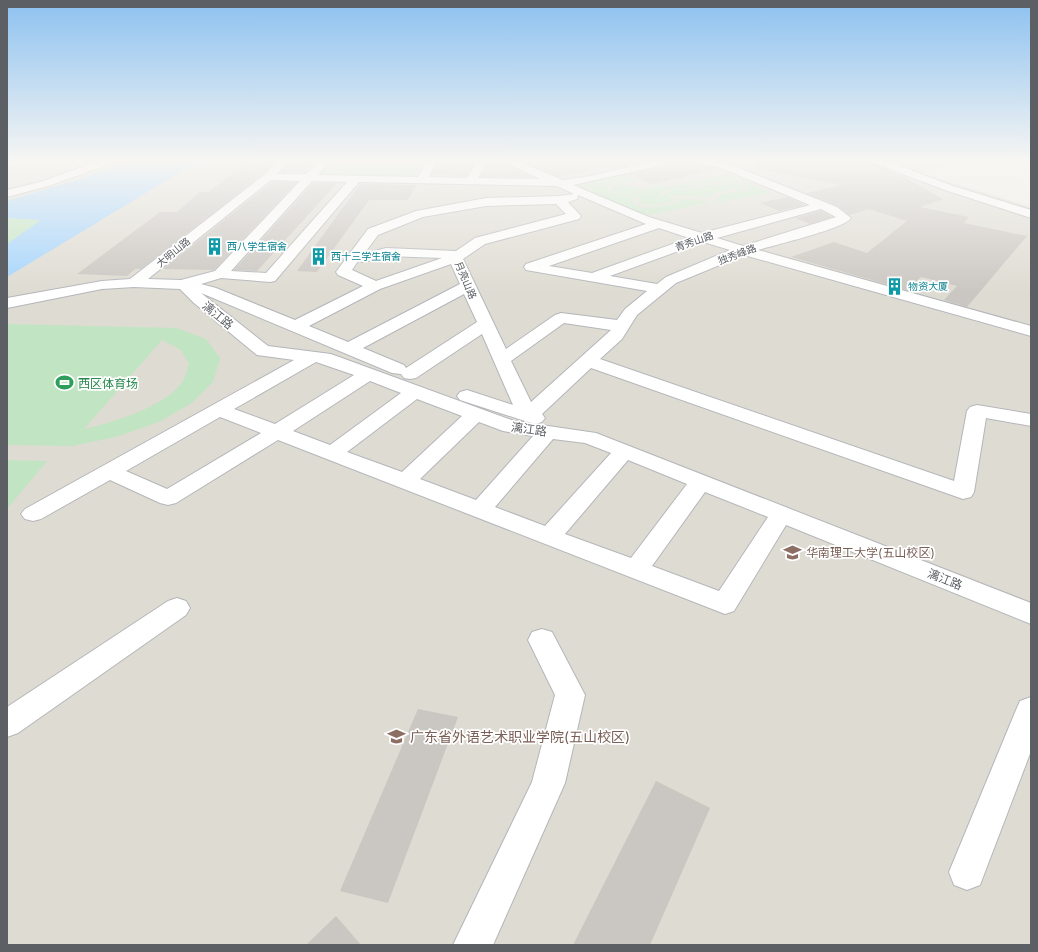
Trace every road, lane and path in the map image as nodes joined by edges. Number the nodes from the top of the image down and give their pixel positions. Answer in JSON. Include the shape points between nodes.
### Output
{"nodes":[{"id":1,"x":233,"y":204,"type":"edge"},
{"id":2,"x":286,"y":204,"type":"edge"},
{"id":3,"x":334,"y":204,"type":"edge"},
{"id":4,"x":473,"y":204,"type":"edge"},
{"id":5,"x":563,"y":204,"type":"edge"},
{"id":6,"x":608,"y":204,"type":"edge"},
{"id":7,"x":816,"y":204,"type":"edge"},
{"id":8,"x":1001,"y":204,"type":"edge"},
{"id":9,"x":820,"y":206,"type":"junction"},
{"id":10,"x":1031,"y":214,"type":"edge"},
{"id":11,"x":659,"y":224,"type":"junction"},
{"id":12,"x":704,"y":237,"type":"junction"},
{"id":13,"x":743,"y":250,"type":"junction"},
{"id":14,"x":355,"y":256,"type":"junction"},
{"id":15,"x":458,"y":256,"type":"junction"},
{"id":16,"x":220,"y":274,"type":"junction"},
{"id":17,"x":593,"y":278,"type":"junction"},
{"id":18,"x":134,"y":282,"type":"junction"},
{"id":19,"x":184,"y":285,"type":"junction"},
{"id":20,"x":375,"y":286,"type":"junction"},
{"id":21,"x":468,"y":286,"type":"junction"},
{"id":22,"x":660,"y":289,"type":"junction"},
{"id":23,"x":7,"y":303,"type":"edge"},
{"id":24,"x":485,"y":324,"type":"junction"},
{"id":25,"x":622,"y":326,"type":"junction"},
{"id":26,"x":295,"y":327,"type":"junction"},
{"id":27,"x":1031,"y":331,"type":"edge"},
{"id":28,"x":348,"y":349,"type":"junction"},
{"id":29,"x":312,"y":357,"type":"junction"},
{"id":30,"x":502,"y":360,"type":"junction"},
{"id":31,"x":588,"y":360,"type":"junction"},
{"id":32,"x":368,"y":374,"type":"junction"},
{"id":33,"x":413,"y":383,"type":"junction"},
{"id":34,"x":220,"y":410,"type":"junction"},
{"id":35,"x":476,"y":414,"type":"junction"},
{"id":36,"x":528,"y":416,"type":"junction"},
{"id":37,"x":1031,"y":420,"type":"edge"},
{"id":38,"x":277,"y":432,"type":"junction"},
{"id":39,"x":548,"y":432,"type":"junction"},
{"id":40,"x":590,"y":436,"type":"junction"},
{"id":41,"x":625,"y":451,"type":"junction"},
{"id":42,"x":332,"y":453,"type":"junction"},
{"id":43,"x":110,"y":472,"type":"junction"},
{"id":44,"x":405,"y":481,"type":"junction"},
{"id":45,"x":701,"y":481,"type":"junction"},
{"id":46,"x":480,"y":510,"type":"junction"},
{"id":47,"x":782,"y":513,"type":"junction"},
{"id":48,"x":33,"y":514,"type":"dead end"},
{"id":49,"x":549,"y":537,"type":"junction"},
{"id":50,"x":636,"y":570,"type":"junction"},
{"id":51,"x":177,"y":608,"type":"dead end"},
{"id":52,"x":1031,"y":614,"type":"edge"},
{"id":53,"x":542,"y":640,"type":"dead end"},
{"id":54,"x":1031,"y":710,"type":"edge"},
{"id":55,"x":7,"y":724,"type":"edge"},
{"id":56,"x":967,"y":872,"type":"dead end"},
{"id":57,"x":473,"y":945,"type":"edge"}],
"edges":[{"from":1,"to":18,"type":"street","name":"大明山路"},
{"from":2,"to":16,"type":"street"},
{"from":3,"to":16,"type":"street","via":[[270,278]]},
{"from":4,"to":14,"type":"street","via":[[420,214],[373,232]]},
{"from":5,"to":15,"type":"street","name":"月亮山路","via":[[575,216],[480,241]]},
{"from":6,"to":11,"type":"street"},
{"from":7,"to":9,"type":"street","name":"独秀峰路"},
{"from":8,"to":10,"type":"street"},
{"from":9,"to":12,"type":"street","name":"青秀山路"},
{"from":9,"to":13,"type":"street","name":"独秀峰路","via":[[845,218]]},
{"from":11,"to":12,"type":"street"},
{"from":11,"to":17,"type":"street","via":[[531,267]]},
{"from":12,"to":13,"type":"street"},
{"from":12,"to":17,"type":"street","name":"青秀山路"},
{"from":13,"to":22,"type":"street","name":"独秀峰路","via":[[671,280]]},
{"from":13,"to":27,"type":"street"},
{"from":14,"to":15,"type":"street","via":[[364,258],[386,252]]},
{"from":14,"to":20,"type":"street","via":[[343,272]]},
{"from":15,"to":20,"type":"street"},
{"from":15,"to":21,"type":"street","name":"月亮山路"},
{"from":16,"to":19,"type":"street"},
{"from":17,"to":22,"type":"street"},
{"from":18,"to":19,"type":"street"},
{"from":18,"to":23,"type":"street","via":[[102,285]]},
{"from":19,"to":26,"type":"street","via":[[211,292]]},
{"from":19,"to":29,"type":"street","name":"漓江路","via":[[263,351]]},
{"from":20,"to":26,"type":"street"},
{"from":21,"to":24,"type":"street","name":"月亮山路"},
{"from":21,"to":28,"type":"street"},
{"from":22,"to":25,"type":"street","name":"独秀峰路","via":[[632,312]]},
{"from":24,"to":30,"type":"street","name":"月亮山路"},
{"from":24,"to":33,"type":"street"},
{"from":25,"to":30,"type":"street","via":[[561,318]]},
{"from":25,"to":31,"type":"street","name":"独秀峰路","via":[[616,335]]},
{"from":26,"to":28,"type":"street"},
{"from":28,"to":33,"type":"street"},
{"from":29,"to":32,"type":"street","name":"漓江路","via":[[325,358]]},
{"from":29,"to":34,"type":"street"},
{"from":30,"to":36,"type":"street","name":"月亮山路"},
{"from":31,"to":36,"type":"street","name":"独秀峰路"},
{"from":31,"to":37,"type":"street","via":[[963,492],[977,411]]},
{"from":32,"to":33,"type":"street","name":"漓江路"},
{"from":32,"to":38,"type":"street"},
{"from":33,"to":35,"type":"street","name":"漓江路"},
{"from":33,"to":36,"type":"street","via":[[450,390]]},
{"from":33,"to":42,"type":"street"},
{"from":34,"to":38,"type":"street"},
{"from":34,"to":43,"type":"street"},
{"from":35,"to":39,"type":"street","name":"漓江路","via":[[510,427]]},
{"from":35,"to":44,"type":"street"},
{"from":36,"to":40,"type":"street"},
{"from":38,"to":42,"type":"street"},
{"from":38,"to":43,"type":"street","via":[[168,498]]},
{"from":39,"to":40,"type":"street","name":"漓江路"},
{"from":39,"to":46,"type":"street"},
{"from":40,"to":41,"type":"street","name":"漓江路"},
{"from":41,"to":45,"type":"street","name":"漓江路"},
{"from":41,"to":49,"type":"street"},
{"from":42,"to":44,"type":"street"},
{"from":43,"to":48,"type":"street"},
{"from":44,"to":46,"type":"street"},
{"from":45,"to":47,"type":"street","name":"漓江路"},
{"from":45,"to":50,"type":"street"},
{"from":46,"to":49,"type":"street"},
{"from":47,"to":50,"type":"street","via":[[725,604]]},
{"from":47,"to":52,"type":"street","name":"漓江路"},
{"from":49,"to":50,"type":"street"},
{"from":51,"to":55,"type":"street"},
{"from":53,"to":57,"type":"street","via":[[570,695],[548,783]]},
{"from":54,"to":56,"type":"street"}]}
